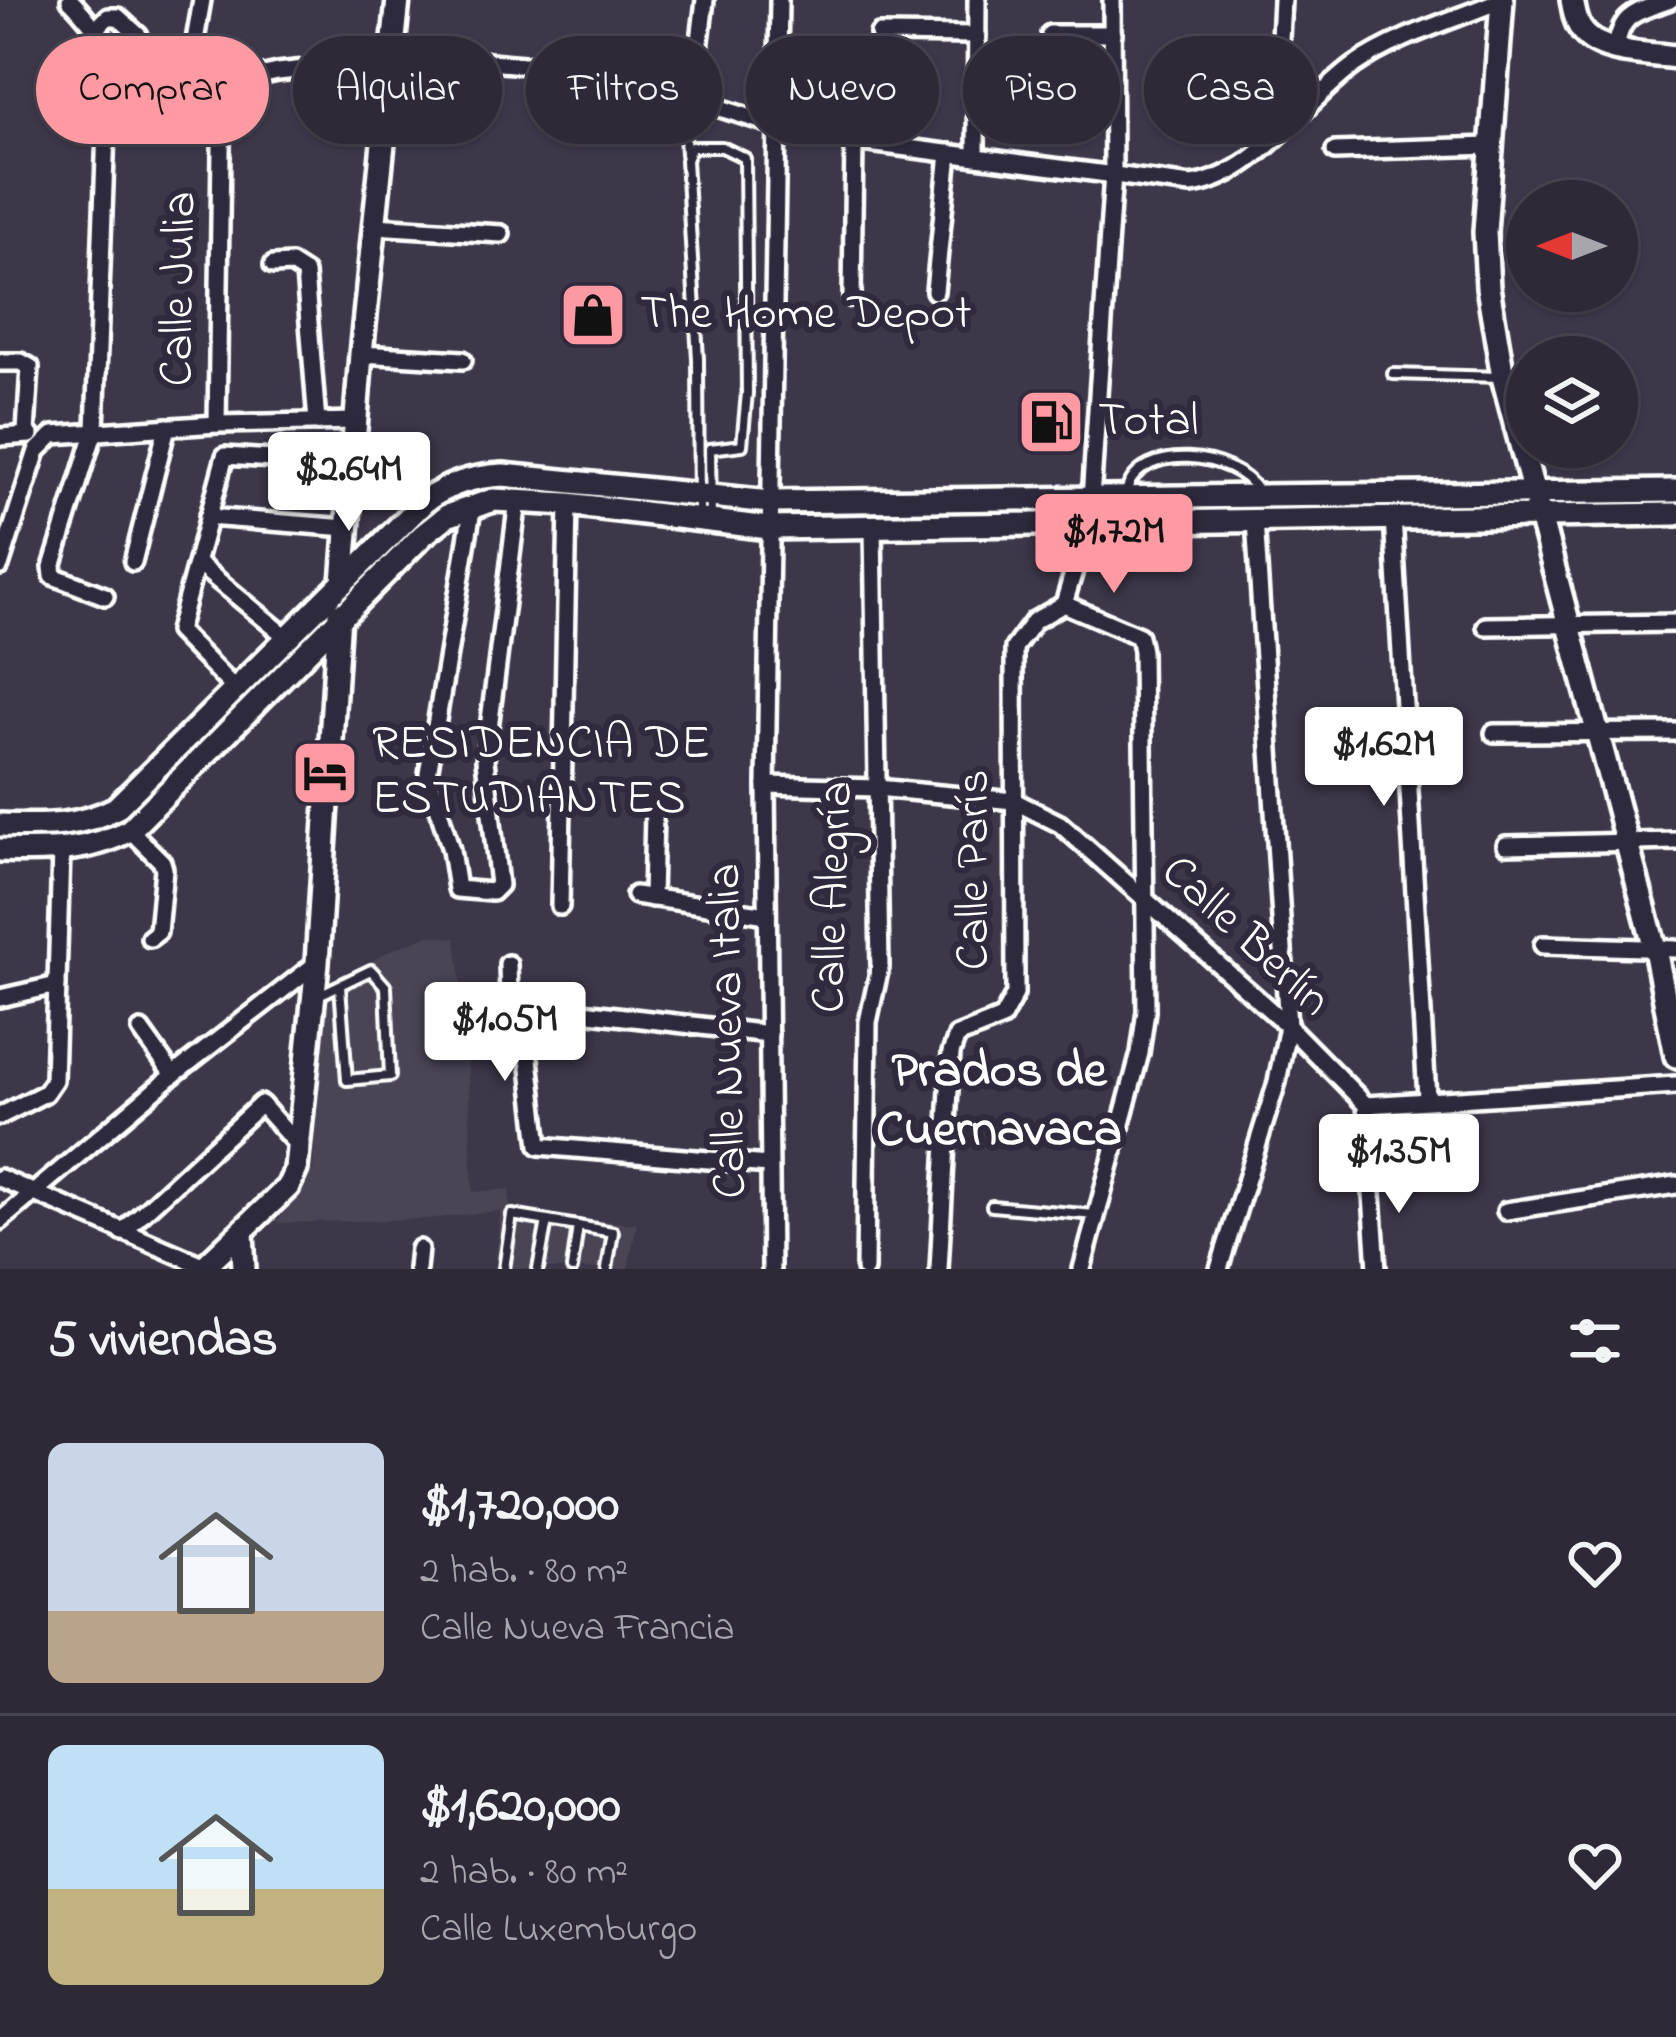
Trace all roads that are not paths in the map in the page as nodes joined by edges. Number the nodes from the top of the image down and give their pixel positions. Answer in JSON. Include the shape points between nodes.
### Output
{"nodes":[{"id":1,"x":70,"y":0,"type":"edge"},
{"id":2,"x":202,"y":0,"type":"edge"},
{"id":3,"x":398,"y":0,"type":"edge"},
{"id":4,"x":705,"y":0,"type":"edge"},
{"id":5,"x":778,"y":0,"type":"edge"},
{"id":6,"x":977,"y":0,"type":"edge"},
{"id":7,"x":1112,"y":0,"type":"edge"},
{"id":8,"x":1282,"y":0,"type":"edge"},
{"id":9,"x":1501,"y":0,"type":"edge"},
{"id":10,"x":1572,"y":0,"type":"edge"},
{"id":11,"x":1670,"y":0,"type":"edge"},
{"id":12,"x":120,"y":8,"type":"edge"},
{"id":13,"x":98,"y":27,"type":"junction"},
{"id":14,"x":879,"y":34,"type":"dead end"},
{"id":15,"x":1050,"y":34,"type":"dead end"},
{"id":16,"x":1113,"y":34,"type":"junction"},
{"id":17,"x":976,"y":35,"type":"junction"},
{"id":18,"x":101,"y":36,"type":"edge"},
{"id":19,"x":139,"y":36,"type":"edge"},
{"id":20,"x":196,"y":36,"type":"edge"},
{"id":21,"x":395,"y":36,"type":"edge"},
{"id":22,"x":701,"y":36,"type":"edge"},
{"id":23,"x":778,"y":36,"type":"edge"},
{"id":24,"x":1280,"y":36,"type":"edge"},
{"id":25,"x":1616,"y":49,"type":"junction"},
{"id":26,"x":1676,"y":57,"type":"edge"},
{"id":27,"x":502,"y":63,"type":"edge"},
{"id":28,"x":522,"y":64,"type":"junction"},
{"id":29,"x":526,"y":71,"type":"edge"},
{"id":30,"x":1317,"y":99,"type":"edge"},
{"id":31,"x":746,"y":116,"type":"edge"},
{"id":32,"x":105,"y":144,"type":"edge"},
{"id":33,"x":221,"y":144,"type":"edge"},
{"id":34,"x":384,"y":144,"type":"edge"},
{"id":35,"x":685,"y":144,"type":"edge"},
{"id":36,"x":700,"y":144,"type":"edge"},
{"id":37,"x":777,"y":144,"type":"edge"},
{"id":38,"x":854,"y":144,"type":"edge"},
{"id":39,"x":878,"y":144,"type":"edge"},
{"id":40,"x":1265,"y":144,"type":"edge"},
{"id":41,"x":1490,"y":146,"type":"junction"},
{"id":42,"x":705,"y":147,"type":"junction"},
{"id":43,"x":1335,"y":151,"type":"dead end"},
{"id":44,"x":949,"y":153,"type":"junction"},
{"id":45,"x":976,"y":156,"type":"junction"},
{"id":46,"x":686,"y":160,"type":"junction"},
{"id":47,"x":1113,"y":174,"type":"junction"},
{"id":48,"x":375,"y":226,"type":"junction"},
{"id":49,"x":501,"y":234,"type":"dead end"},
{"id":50,"x":272,"y":265,"type":"dead end"},
{"id":51,"x":935,"y":291,"type":"dead end"},
{"id":52,"x":853,"y":298,"type":"dead end"},
{"id":53,"x":361,"y":354,"type":"junction"},
{"id":54,"x":463,"y":360,"type":"dead end"},
{"id":55,"x":0,"y":362,"type":"edge"},
{"id":56,"x":1393,"y":374,"type":"dead end"},
{"id":57,"x":1503,"y":377,"type":"junction"},
{"id":58,"x":1506,"y":388,"type":"edge"},
{"id":59,"x":356,"y":421,"type":"junction"},
{"id":60,"x":316,"y":422,"type":"junction"},
{"id":61,"x":217,"y":424,"type":"junction"},
{"id":62,"x":167,"y":427,"type":"junction"},
{"id":63,"x":94,"y":430,"type":"junction"},
{"id":64,"x":26,"y":433,"type":"junction"},
{"id":65,"x":0,"y":437,"type":"edge"},
{"id":66,"x":43,"y":443,"type":"junction"},
{"id":67,"x":352,"y":464,"type":"junction"},
{"id":68,"x":1509,"y":468,"type":"edge"},
{"id":69,"x":1528,"y":468,"type":"edge"},
{"id":70,"x":1676,"y":491,"type":"edge"},
{"id":71,"x":704,"y":494,"type":"junction"},
{"id":72,"x":1494,"y":495,"type":"junction"},
{"id":73,"x":1534,"y":495,"type":"junction"},
{"id":74,"x":1262,"y":497,"type":"junction"},
{"id":75,"x":1126,"y":498,"type":"junction"},
{"id":76,"x":1090,"y":499,"type":"junction"},
{"id":77,"x":518,"y":500,"type":"junction"},
{"id":78,"x":770,"y":502,"type":"junction"},
{"id":79,"x":473,"y":504,"type":"junction"},
{"id":80,"x":568,"y":504,"type":"junction"},
{"id":81,"x":1676,"y":514,"type":"edge"},
{"id":82,"x":208,"y":517,"type":"junction"},
{"id":83,"x":1393,"y":517,"type":"junction"},
{"id":84,"x":1540,"y":518,"type":"junction"},
{"id":85,"x":705,"y":520,"type":"junction"},
{"id":86,"x":1255,"y":520,"type":"junction"},
{"id":87,"x":6,"y":524,"type":"edge"},
{"id":88,"x":1088,"y":524,"type":"junction"},
{"id":89,"x":347,"y":528,"type":"junction"},
{"id":90,"x":769,"y":528,"type":"junction"},
{"id":91,"x":873,"y":528,"type":"junction"},
{"id":92,"x":133,"y":562,"type":"dead end"},
{"id":93,"x":198,"y":564,"type":"junction"},
{"id":94,"x":0,"y":566,"type":"edge"},
{"id":95,"x":344,"y":579,"type":"junction"},
{"id":96,"x":105,"y":596,"type":"dead end"},
{"id":97,"x":1064,"y":604,"type":"junction"},
{"id":98,"x":339,"y":616,"type":"junction"},
{"id":99,"x":1676,"y":623,"type":"edge"},
{"id":100,"x":1486,"y":626,"type":"dead end"},
{"id":101,"x":1571,"y":626,"type":"junction"},
{"id":102,"x":289,"y":639,"type":"junction"},
{"id":103,"x":236,"y":690,"type":"junction"},
{"id":104,"x":1676,"y":732,"type":"edge"},
{"id":105,"x":1494,"y":733,"type":"dead end"},
{"id":106,"x":1599,"y":734,"type":"junction"},
{"id":107,"x":766,"y":785,"type":"junction"},
{"id":108,"x":878,"y":788,"type":"junction"},
{"id":109,"x":1014,"y":801,"type":"junction"},
{"id":110,"x":654,"y":814,"type":"dead end"},
{"id":111,"x":0,"y":825,"type":"edge"},
{"id":112,"x":130,"y":830,"type":"junction"},
{"id":113,"x":1676,"y":841,"type":"edge"},
{"id":114,"x":1626,"y":842,"type":"junction"},
{"id":115,"x":1505,"y":845,"type":"dead end"},
{"id":116,"x":0,"y":850,"type":"edge"},
{"id":117,"x":61,"y":852,"type":"junction"},
{"id":118,"x":634,"y":895,"type":"dead end"},
{"id":119,"x":1145,"y":897,"type":"junction"},
{"id":120,"x":652,"y":898,"type":"junction"},
{"id":121,"x":560,"y":906,"type":"dead end"},
{"id":122,"x":766,"y":916,"type":"junction"},
{"id":123,"x":150,"y":938,"type":"dead end"},
{"id":124,"x":1543,"y":945,"type":"dead end"},
{"id":125,"x":1665,"y":949,"type":"edge"},
{"id":126,"x":316,"y":963,"type":"junction"},
{"id":127,"x":508,"y":964,"type":"dead end"},
{"id":128,"x":57,"y":986,"type":"junction"},
{"id":129,"x":340,"y":986,"type":"junction"},
{"id":130,"x":314,"y":996,"type":"junction"},
{"id":131,"x":0,"y":998,"type":"edge"},
{"id":132,"x":523,"y":1007,"type":"junction"},
{"id":133,"x":1288,"y":1026,"type":"junction"},
{"id":134,"x":141,"y":1030,"type":"dead end"},
{"id":135,"x":769,"y":1034,"type":"junction"},
{"id":136,"x":1676,"y":1056,"type":"edge"},
{"id":137,"x":173,"y":1076,"type":"junction"},
{"id":138,"x":1676,"y":1085,"type":"edge"},
{"id":139,"x":1426,"y":1098,"type":"junction"},
{"id":140,"x":1366,"y":1105,"type":"junction"},
{"id":141,"x":0,"y":1116,"type":"edge"},
{"id":142,"x":299,"y":1147,"type":"junction"},
{"id":143,"x":769,"y":1165,"type":"junction"},
{"id":144,"x":0,"y":1178,"type":"edge"},
{"id":145,"x":1676,"y":1185,"type":"edge"},
{"id":146,"x":30,"y":1193,"type":"junction"},
{"id":147,"x":992,"y":1206,"type":"dead end"},
{"id":148,"x":1506,"y":1211,"type":"dead end"},
{"id":149,"x":1096,"y":1215,"type":"junction"},
{"id":150,"x":0,"y":1221,"type":"edge"},
{"id":151,"x":547,"y":1221,"type":"junction"},
{"id":152,"x":578,"y":1226,"type":"junction"},
{"id":153,"x":122,"y":1232,"type":"junction"},
{"id":154,"x":242,"y":1232,"type":"junction"},
{"id":155,"x":419,"y":1249,"type":"dead end"},
{"id":156,"x":206,"y":1268,"type":"edge"},
{"id":157,"x":244,"y":1269,"type":"edge"},
{"id":158,"x":417,"y":1269,"type":"edge"},
{"id":159,"x":503,"y":1269,"type":"edge"},
{"id":160,"x":538,"y":1269,"type":"edge"},
{"id":161,"x":572,"y":1269,"type":"edge"},
{"id":162,"x":607,"y":1269,"type":"edge"},
{"id":163,"x":771,"y":1269,"type":"edge"},
{"id":164,"x":865,"y":1269,"type":"edge"},
{"id":165,"x":940,"y":1269,"type":"edge"},
{"id":166,"x":1082,"y":1269,"type":"edge"},
{"id":167,"x":1219,"y":1269,"type":"edge"},
{"id":168,"x":1377,"y":1269,"type":"edge"}],
"edges":[{"from":1,"to":13,"type":"street"},
{"from":2,"to":20,"type":"street"},
{"from":3,"to":21,"type":"main road"},
{"from":4,"to":22,"type":"street"},
{"from":5,"to":23,"type":"street","name":"Calle Nueva Italia"},
{"from":6,"to":17,"type":"street"},
{"from":7,"to":16,"type":"street"},
{"from":8,"to":24,"type":"street"},
{"from":9,"to":30,"type":"street","via":[[1360,62]]},
{"from":9,"to":41,"type":"main road"},
{"from":10,"to":25,"type":"main road","via":[[1582,31]]},
{"from":11,"to":25,"type":"street","via":[[1627,17]]},
{"from":12,"to":13,"type":"street"},
{"from":12,"to":19,"type":"street"},
{"from":13,"to":18,"type":"street"},
{"from":14,"to":17,"type":"street"},
{"from":15,"to":16,"type":"street"},
{"from":16,"to":47,"type":"street"},
{"from":17,"to":45,"type":"street"},
{"from":25,"to":26,"type":"main road"},
{"from":27,"to":28,"type":"street"},
{"from":28,"to":29,"type":"lane"},
{"from":28,"to":31,"type":"street","via":[[607,72]]},
{"from":32,"to":63,"type":"street"},
{"from":33,"to":61,"type":"street","name":"Calle Julia"},
{"from":34,"to":48,"type":"main road"},
{"from":35,"to":46,"type":"lane"},
{"from":36,"to":42,"type":"lane"},
{"from":37,"to":78,"type":"street","name":"Calle Nueva Italia"},
{"from":38,"to":52,"type":"street"},
{"from":39,"to":44,"type":"street"},
{"from":40,"to":47,"type":"street","via":[[1215,182]]},
{"from":41,"to":43,"type":"street"},
{"from":41,"to":57,"type":"main road","via":[[1488,287]]},
{"from":42,"to":46,"type":"lane","via":[[691,147]]},
{"from":42,"to":71,"type":"lane","via":[[745,158],[748,309],[742,446],[710,449]]},
{"from":44,"to":45,"type":"street"},
{"from":44,"to":51,"type":"street"},
{"from":45,"to":47,"type":"street"},
{"from":46,"to":71,"type":"lane"},
{"from":47,"to":76,"type":"street"},
{"from":48,"to":49,"type":"street"},
{"from":48,"to":53,"type":"main road"},
{"from":50,"to":60,"type":"street","via":[[305,273]]},
{"from":53,"to":54,"type":"street"},
{"from":53,"to":59,"type":"main road"},
{"from":55,"to":64,"type":"street","via":[[30,367]]},
{"from":56,"to":57,"type":"lane"},
{"from":57,"to":58,"type":"main road"},
{"from":59,"to":60,"type":"street"},
{"from":59,"to":67,"type":"main road"},
{"from":60,"to":61,"type":"street"},
{"from":61,"to":62,"type":"street"},
{"from":62,"to":63,"type":"street"},
{"from":62,"to":92,"type":"street"},
{"from":63,"to":66,"type":"street"},
{"from":63,"to":96,"type":"street","via":[[52,567],[59,581]]},
{"from":64,"to":65,"type":"street"},
{"from":64,"to":66,"type":"street"},
{"from":66,"to":87,"type":"street"},
{"from":67,"to":82,"type":"street","via":[[225,456]]},
{"from":67,"to":89,"type":"main road"},
{"from":68,"to":72,"type":"main road"},
{"from":69,"to":73,"type":"main road"},
{"from":70,"to":73,"type":"main road"},
{"from":71,"to":78,"type":"main road"},
{"from":71,"to":85,"type":"lane"},
{"from":71,"to":95,"type":"main road","via":[[476,477],[425,501]]},
{"from":72,"to":73,"type":"main road"},
{"from":72,"to":74,"type":"main road"},
{"from":73,"to":84,"type":"main road"},
{"from":74,"to":75,"type":"main road"},
{"from":74,"to":75,"type":"lane","via":[[1233,466],[1204,458],[1145,466],[1132,476]]},
{"from":75,"to":76,"type":"main road"},
{"from":76,"to":78,"type":"main road"},
{"from":77,"to":79,"type":"main road"},
{"from":77,"to":79,"type":"street","via":[[485,760],[499,885],[492,892],[457,890],[428,774]]},
{"from":77,"to":80,"type":"main road"},
{"from":78,"to":90,"type":"street","name":"Calle Nueva Italia"},
{"from":79,"to":98,"type":"main road","via":[[423,535]]},
{"from":80,"to":85,"type":"main road"},
{"from":80,"to":121,"type":"street"},
{"from":81,"to":84,"type":"main road"},
{"from":82,"to":89,"type":"street"},
{"from":82,"to":93,"type":"street"},
{"from":83,"to":84,"type":"main road"},
{"from":83,"to":86,"type":"main road"},
{"from":83,"to":139,"type":"street"},
{"from":84,"to":101,"type":"main road"},
{"from":85,"to":90,"type":"main road"},
{"from":86,"to":88,"type":"main road"},
{"from":86,"to":133,"type":"street"},
{"from":87,"to":94,"type":"street"},
{"from":88,"to":91,"type":"main road"},
{"from":88,"to":97,"type":"street"},
{"from":89,"to":95,"type":"main road"},
{"from":90,"to":91,"type":"main road"},
{"from":90,"to":107,"type":"street","name":"Calle Nueva Italia"},
{"from":91,"to":108,"type":"street","name":"Calle Alegría"},
{"from":93,"to":102,"type":"street"},
{"from":93,"to":103,"type":"street","via":[[178,631]]},
{"from":95,"to":98,"type":"main road"},
{"from":95,"to":102,"type":"main road"},
{"from":97,"to":109,"type":"street","name":"Calle París","via":[[1034,621],[1014,648]]},
{"from":97,"to":119,"type":"street","via":[[1138,636]]},
{"from":98,"to":112,"type":"main road"},
{"from":98,"to":126,"type":"main road"},
{"from":99,"to":101,"type":"street"},
{"from":100,"to":101,"type":"street"},
{"from":101,"to":106,"type":"main road"},
{"from":102,"to":103,"type":"main road"},
{"from":103,"to":111,"type":"main road","via":[[116,808],[74,824]]},
{"from":104,"to":106,"type":"street"},
{"from":105,"to":106,"type":"street"},
{"from":106,"to":114,"type":"main road"},
{"from":107,"to":108,"type":"street","name":"Calle Berlín"},
{"from":107,"to":122,"type":"street","name":"Calle Nueva Italia"},
{"from":108,"to":109,"type":"street","name":"Calle Berlín"},
{"from":108,"to":164,"type":"street","name":"Calle Alegría","via":[[880,968],[868,1022]]},
{"from":109,"to":119,"type":"street","name":"Calle Berlín","via":[[1060,824]]},
{"from":109,"to":165,"type":"street","name":"Calle París","via":[[1015,994],[1002,1018],[957,1036],[951,1053]]},
{"from":110,"to":120,"type":"street"},
{"from":112,"to":117,"type":"main road"},
{"from":112,"to":123,"type":"street","via":[[164,869],[158,932]]},
{"from":113,"to":114,"type":"street"},
{"from":114,"to":115,"type":"street"},
{"from":114,"to":125,"type":"main road"},
{"from":116,"to":117,"type":"main road"},
{"from":117,"to":128,"type":"street"},
{"from":118,"to":120,"type":"street"},
{"from":119,"to":133,"type":"street","name":"Calle Berlín"},
{"from":119,"to":149,"type":"street","via":[[1146,1011]]},
{"from":120,"to":122,"type":"street"},
{"from":122,"to":135,"type":"street","name":"Calle Nueva Italia"},
{"from":124,"to":125,"type":"street"},
{"from":125,"to":136,"type":"main road"},
{"from":126,"to":130,"type":"main road"},
{"from":126,"to":137,"type":"street"},
{"from":127,"to":132,"type":"street","via":[[509,996]]},
{"from":128,"to":131,"type":"street"},
{"from":128,"to":141,"type":"street","via":[[51,1088]]},
{"from":129,"to":129,"type":"lane","via":[[371,970],[380,976],[390,1076],[346,1080]]},
{"from":129,"to":130,"type":"lane"},
{"from":130,"to":142,"type":"main road"},
{"from":132,"to":135,"type":"street"},
{"from":132,"to":143,"type":"street","via":[[539,1146]]},
{"from":133,"to":140,"type":"street","name":"Calle Berlín"},
{"from":133,"to":167,"type":"street"},
{"from":134,"to":137,"type":"street"},
{"from":135,"to":143,"type":"street","name":"Calle Nueva Italia"},
{"from":137,"to":146,"type":"street"},
{"from":138,"to":139,"type":"street"},
{"from":139,"to":140,"type":"street"},
{"from":140,"to":168,"type":"street"},
{"from":142,"to":153,"type":"street","via":[[261,1104]]},
{"from":142,"to":154,"type":"main road","via":[[288,1187]]},
{"from":143,"to":163,"type":"street","name":"Calle Nueva Italia"},
{"from":144,"to":146,"type":"street"},
{"from":145,"to":148,"type":"street"},
{"from":146,"to":150,"type":"street"},
{"from":146,"to":153,"type":"street"},
{"from":147,"to":149,"type":"lane"},
{"from":149,"to":166,"type":"street"},
{"from":151,"to":152,"type":"lane"},
{"from":151,"to":159,"type":"lane","via":[[512,1215]]},
{"from":151,"to":160,"type":"lane"},
{"from":152,"to":161,"type":"lane"},
{"from":152,"to":162,"type":"lane","via":[[613,1232]]},
{"from":153,"to":156,"type":"street"},
{"from":154,"to":156,"type":"main road"},
{"from":154,"to":157,"type":"main road"},
{"from":155,"to":158,"type":"street"}]}
